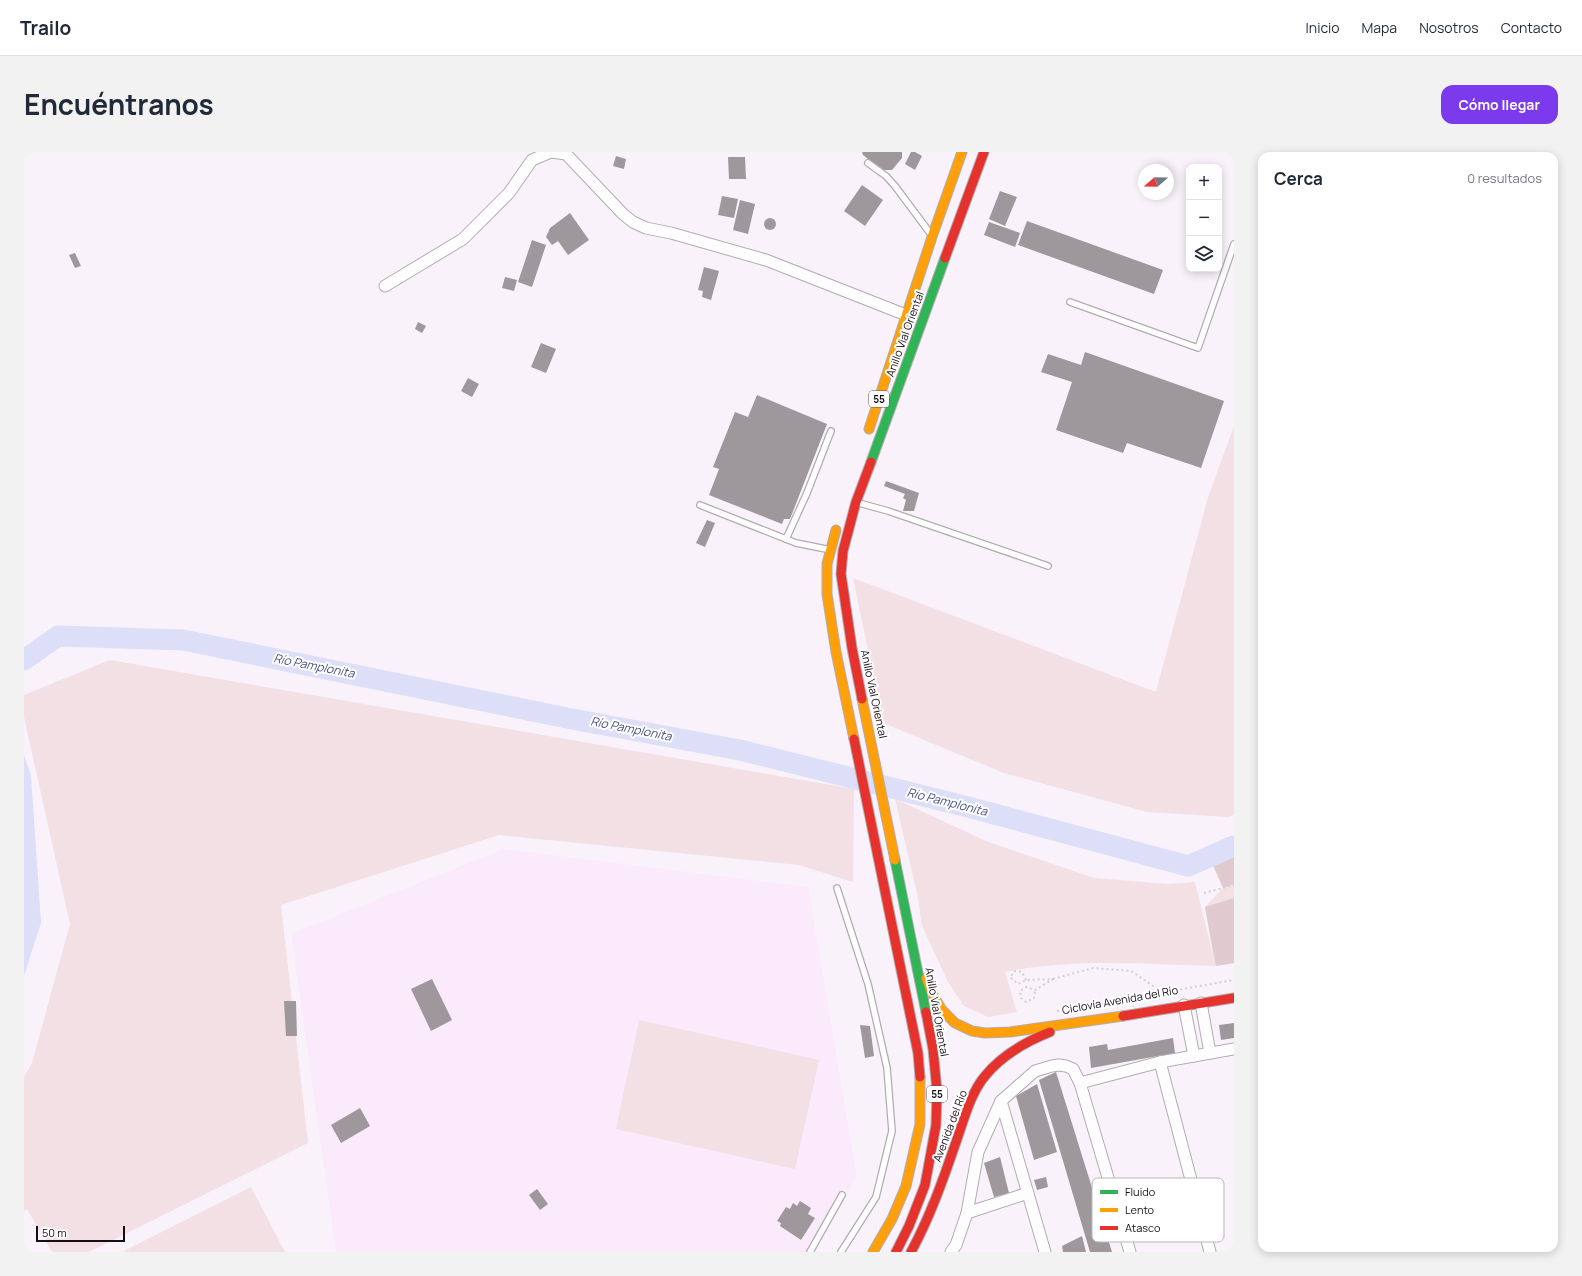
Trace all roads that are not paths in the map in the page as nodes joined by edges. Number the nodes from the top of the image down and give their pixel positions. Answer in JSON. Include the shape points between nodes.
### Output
{"nodes":[{"id":1,"x":962,"y":152,"type":"edge"},
{"id":2,"x":984,"y":152,"type":"edge"},
{"id":3,"x":868,"y":163,"type":"dead end"},
{"id":4,"x":932,"y":237,"type":"junction"},
{"id":5,"x":1234,"y":244,"type":"edge"},
{"id":6,"x":385,"y":286,"type":"dead end"},
{"id":7,"x":1070,"y":302,"type":"dead end"},
{"id":8,"x":906,"y":316,"type":"junction"},
{"id":9,"x":831,"y":431,"type":"dead end"},
{"id":10,"x":866,"y":436,"type":"dead end"},
{"id":11,"x":856,"y":502,"type":"junction"},
{"id":12,"x":700,"y":505,"type":"dead end"},
{"id":13,"x":839,"y":520,"type":"dead end"},
{"id":14,"x":786,"y":539,"type":"junction"},
{"id":15,"x":830,"y":550,"type":"junction"},
{"id":16,"x":1048,"y":566,"type":"dead end"},
{"id":17,"x":837,"y":888,"type":"dead end"},
{"id":18,"x":911,"y":935,"type":"junction"},
{"id":19,"x":1234,"y":998,"type":"edge"},
{"id":20,"x":1200,"y":1003,"type":"junction"},
{"id":21,"x":1184,"y":1006,"type":"junction"},
{"id":22,"x":1065,"y":1026,"type":"junction"},
{"id":23,"x":1234,"y":1049,"type":"edge"},
{"id":24,"x":1210,"y":1053,"type":"junction"},
{"id":25,"x":1194,"y":1056,"type":"junction"},
{"id":26,"x":1160,"y":1062,"type":"junction"},
{"id":27,"x":1080,"y":1083,"type":"junction"},
{"id":28,"x":1001,"y":1101,"type":"junction"},
{"id":29,"x":1108,"y":1178,"type":"edge"},
{"id":30,"x":1191,"y":1178,"type":"edge"},
{"id":31,"x":1028,"y":1193,"type":"junction"},
{"id":32,"x":842,"y":1195,"type":"dead end"},
{"id":33,"x":967,"y":1213,"type":"junction"},
{"id":34,"x":1127,"y":1242,"type":"edge"},
{"id":35,"x":1207,"y":1242,"type":"edge"},
{"id":36,"x":955,"y":1250,"type":"edge"},
{"id":37,"x":810,"y":1252,"type":"edge"},
{"id":38,"x":841,"y":1252,"type":"edge"},
{"id":39,"x":873,"y":1252,"type":"edge"},
{"id":40,"x":896,"y":1252,"type":"edge"},
{"id":41,"x":911,"y":1252,"type":"edge"},
{"id":42,"x":1045,"y":1252,"type":"edge"},
{"id":43,"x":1130,"y":1252,"type":"edge"},
{"id":44,"x":1210,"y":1252,"type":"edge"}],
"edges":[{"from":1,"to":4,"type":"main road","name":"Anillo Vial Oriental","number":"55"},
{"from":2,"to":11,"type":"main road","name":"Anillo Vial Oriental","number":"55"},
{"from":3,"to":4,"type":"lane","via":[[896,186]]},
{"from":4,"to":8,"type":"main road","name":"Anillo Vial Oriental","number":"55"},
{"from":5,"to":7,"type":"lane","via":[[1198,348]]},
{"from":6,"to":8,"type":"street","via":[[462,239],[508,193],[532,160],[551,152],[566,154],[633,222],[646,228],[766,260]]},
{"from":8,"to":10,"type":"main road","name":"Anillo Vial Oriental","number":"55"},
{"from":9,"to":14,"type":"lane"},
{"from":11,"to":16,"type":"lane"},
{"from":11,"to":18,"type":"main road","name":"Anillo Vial Oriental","number":"55","via":[[843,551],[841,574],[852,648]]},
{"from":12,"to":14,"type":"lane"},
{"from":13,"to":15,"type":"main road","number":"55"},
{"from":14,"to":15,"type":"lane"},
{"from":15,"to":39,"type":"main road","number":"55","via":[[826,574],[827,598],[836,652],[918,1053],[921,1091],[920,1124],[906,1186],[892,1219]]},
{"from":17,"to":38,"type":"lane","via":[[868,984],[887,1068],[892,1131],[876,1197]]},
{"from":18,"to":22,"type":"main road","name":"Avenida del Río","via":[[933,999],[949,1020],[972,1031],[1003,1032]]},
{"from":18,"to":40,"type":"main road","name":"Anillo Vial Oriental","number":"55","via":[[933,1049],[937,1091],[936,1125],[925,1185]]},
{"from":19,"to":20,"type":"main road","name":"Avenida del Río"},
{"from":20,"to":21,"type":"main road","name":"Avenida del Río"},
{"from":20,"to":24,"type":"street"},
{"from":21,"to":22,"type":"main road","name":"Avenida del Río"},
{"from":21,"to":25,"type":"street"},
{"from":22,"to":41,"type":"main road","name":"Avenida del Río","via":[[1034,1038],[1003,1057],[978,1086],[922,1233]]},
{"from":23,"to":24,"type":"street"},
{"from":24,"to":25,"type":"street"},
{"from":25,"to":26,"type":"street"},
{"from":26,"to":27,"type":"street"},
{"from":26,"to":30,"type":"street"},
{"from":27,"to":28,"type":"street","via":[[1073,1069],[1059,1064],[1035,1071]]},
{"from":27,"to":29,"type":"street"},
{"from":28,"to":31,"type":"street"},
{"from":28,"to":33,"type":"street","via":[[978,1152]]},
{"from":31,"to":33,"type":"street"},
{"from":31,"to":42,"type":"street"},
{"from":32,"to":37,"type":"lane"},
{"from":33,"to":36,"type":"street"},
{"from":34,"to":43,"type":"street"},
{"from":35,"to":44,"type":"street"}]}
